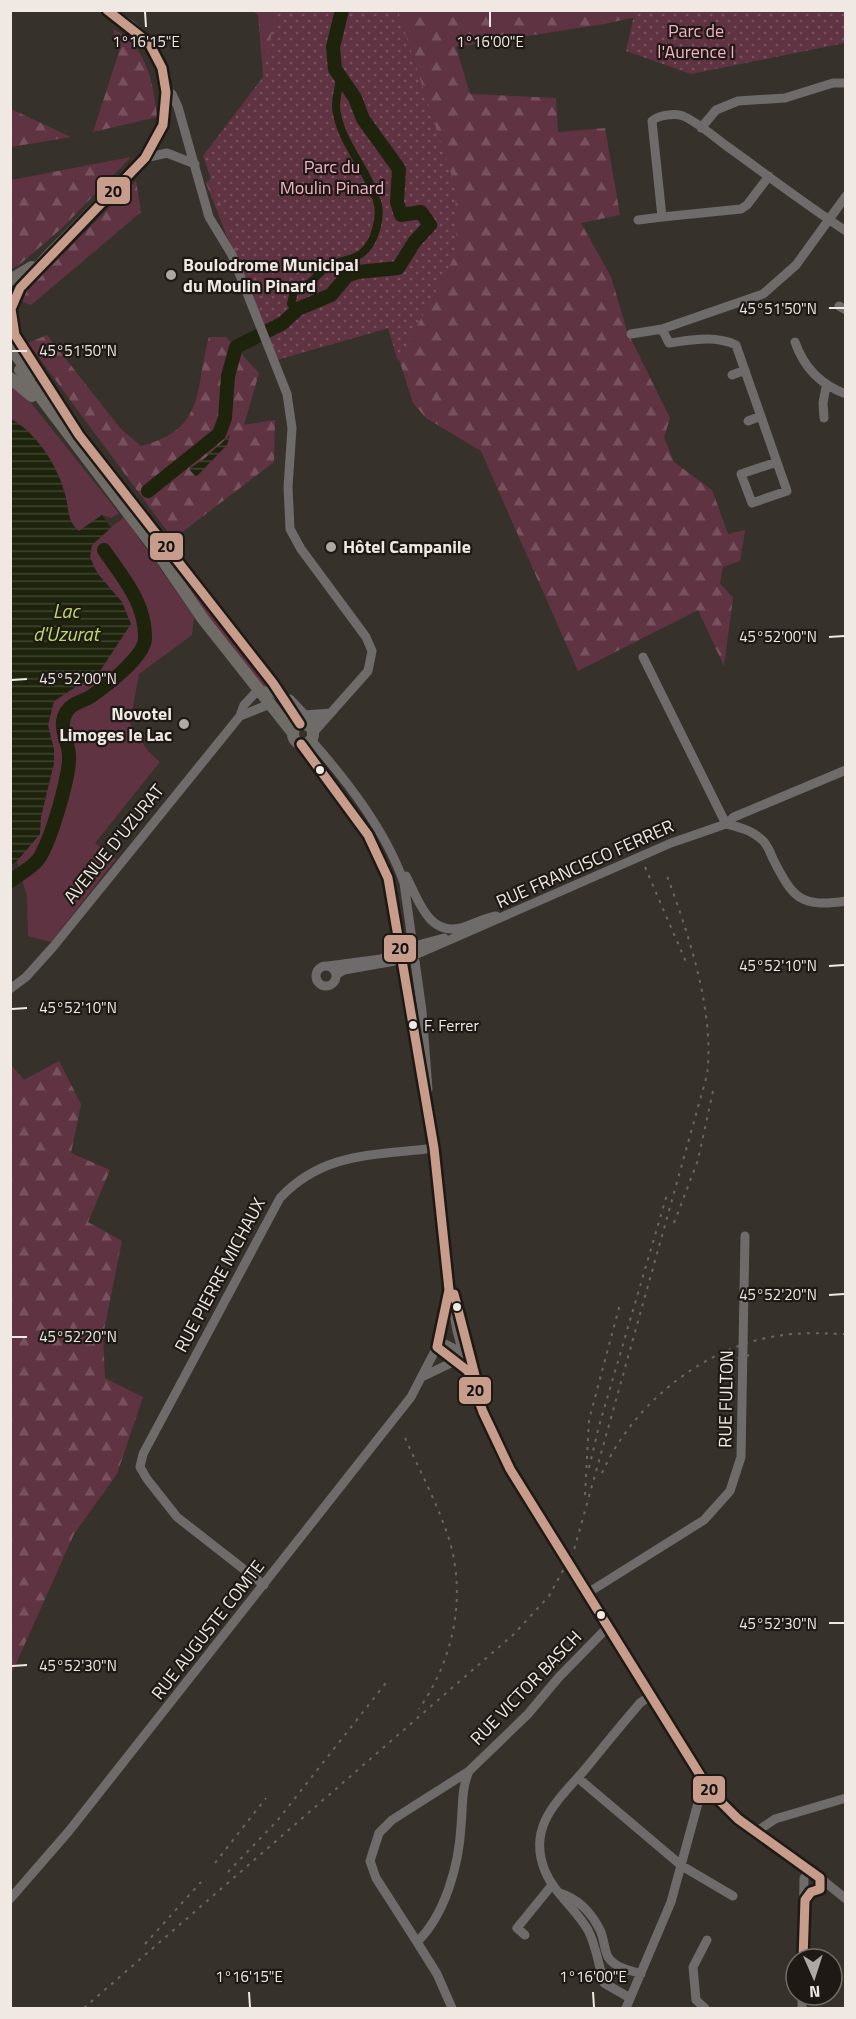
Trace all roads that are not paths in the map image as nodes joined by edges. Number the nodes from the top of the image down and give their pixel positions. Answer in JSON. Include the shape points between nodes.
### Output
{"nodes":[{"id":1,"x":106,"y":10,"type":"edge"},
{"id":2,"x":846,"y":83,"type":"edge"},
{"id":3,"x":166,"y":92,"type":"junction"},
{"id":4,"x":701,"y":128,"type":"junction"},
{"id":5,"x":145,"y":158,"type":"junction"},
{"id":6,"x":195,"y":164,"type":"junction"},
{"id":7,"x":769,"y":176,"type":"junction"},
{"id":8,"x":846,"y":196,"type":"edge"},
{"id":9,"x":662,"y":217,"type":"junction"},
{"id":10,"x":638,"y":220,"type":"dead end"},
{"id":11,"x":830,"y":220,"type":"junction"},
{"id":12,"x":846,"y":231,"type":"edge"},
{"id":13,"x":48,"y":256,"type":"junction"},
{"id":14,"x":10,"y":280,"type":"edge"},
{"id":15,"x":662,"y":329,"type":"junction"},
{"id":16,"x":631,"y":334,"type":"dead end"},
{"id":17,"x":795,"y":342,"type":"dead end"},
{"id":18,"x":10,"y":347,"type":"edge"},
{"id":19,"x":10,"y":358,"type":"edge"},
{"id":20,"x":745,"y":370,"type":"junction"},
{"id":21,"x":732,"y":375,"type":"dead end"},
{"id":22,"x":10,"y":378,"type":"edge"},
{"id":23,"x":826,"y":387,"type":"junction"},
{"id":24,"x":846,"y":394,"type":"edge"},
{"id":25,"x":761,"y":416,"type":"junction"},
{"id":26,"x":824,"y":418,"type":"dead end"},
{"id":27,"x":55,"y":419,"type":"junction"},
{"id":28,"x":748,"y":421,"type":"dead end"},
{"id":29,"x":79,"y":435,"type":"junction"},
{"id":30,"x":777,"y":462,"type":"junction"},
{"id":31,"x":643,"y":657,"type":"dead end"},
{"id":32,"x":258,"y":663,"type":"junction"},
{"id":33,"x":258,"y":690,"type":"junction"},
{"id":34,"x":284,"y":702,"type":"junction"},
{"id":35,"x":270,"y":704,"type":"junction"},
{"id":36,"x":330,"y":713,"type":"junction"},
{"id":37,"x":240,"y":716,"type":"junction"},
{"id":38,"x":304,"y":733,"type":"junction"},
{"id":39,"x":846,"y":770,"type":"edge"},
{"id":40,"x":726,"y":824,"type":"junction"},
{"id":41,"x":398,"y":865,"type":"junction"},
{"id":42,"x":846,"y":901,"type":"edge"},
{"id":43,"x":519,"y":912,"type":"junction"},
{"id":44,"x":458,"y":936,"type":"junction"},
{"id":45,"x":430,"y":949,"type":"junction"},
{"id":46,"x":407,"y":952,"type":"junction"},
{"id":47,"x":387,"y":964,"type":"junction"},
{"id":48,"x":328,"y":966,"type":"junction"},
{"id":49,"x":416,"y":970,"type":"junction"},
{"id":50,"x":337,"y":974,"type":"junction"},
{"id":51,"x":418,"y":981,"type":"junction"},
{"id":52,"x":405,"y":984,"type":"junction"},
{"id":53,"x":10,"y":989,"type":"edge"},
{"id":54,"x":430,"y":1121,"type":"junction"},
{"id":55,"x":434,"y":1148,"type":"junction"},
{"id":56,"x":745,"y":1236,"type":"dead end"},
{"id":57,"x":449,"y":1290,"type":"junction"},
{"id":58,"x":438,"y":1344,"type":"junction"},
{"id":59,"x":453,"y":1362,"type":"junction"},
{"id":60,"x":467,"y":1368,"type":"junction"},
{"id":61,"x":424,"y":1376,"type":"junction"},
{"id":62,"x":264,"y":1585,"type":"junction"},
{"id":63,"x":586,"y":1594,"type":"junction"},
{"id":64,"x":607,"y":1628,"type":"junction"},
{"id":65,"x":650,"y":1696,"type":"junction"},
{"id":66,"x":469,"y":1772,"type":"junction"},
{"id":67,"x":578,"y":1778,"type":"junction"},
{"id":68,"x":710,"y":1791,"type":"junction"},
{"id":69,"x":844,"y":1798,"type":"edge"},
{"id":70,"x":756,"y":1832,"type":"junction"},
{"id":71,"x":682,"y":1866,"type":"junction"},
{"id":72,"x":814,"y":1879,"type":"junction"},
{"id":73,"x":552,"y":1885,"type":"junction"},
{"id":74,"x":560,"y":1893,"type":"junction"},
{"id":75,"x":807,"y":1893,"type":"junction"},
{"id":76,"x":733,"y":1896,"type":"dead end"},
{"id":77,"x":10,"y":1899,"type":"edge"},
{"id":78,"x":846,"y":1899,"type":"edge"},
{"id":79,"x":525,"y":1935,"type":"dead end"},
{"id":80,"x":707,"y":1940,"type":"dead end"},
{"id":81,"x":417,"y":1942,"type":"junction"},
{"id":82,"x":804,"y":1947,"type":"edge"},
{"id":83,"x":641,"y":1974,"type":"junction"},
{"id":84,"x":630,"y":1998,"type":"junction"},
{"id":85,"x":452,"y":2008,"type":"edge"},
{"id":86,"x":626,"y":2008,"type":"edge"},
{"id":87,"x":705,"y":2008,"type":"edge"}],
"edges":[{"from":1,"to":3,"type":"main road","via":[[149,43],[162,68]]},
{"from":2,"to":4,"type":"street","via":[[833,83],[785,98],[738,101],[716,110]]},
{"from":3,"to":5,"type":"main road","via":[[163,125]]},
{"from":3,"to":6,"type":"street","via":[[172,94],[178,107]]},
{"from":4,"to":7,"type":"street"},
{"from":4,"to":9,"type":"street","via":[[680,114],[652,121]]},
{"from":5,"to":6,"type":"street","via":[[167,153]]},
{"from":5,"to":13,"type":"main road"},
{"from":6,"to":36,"type":"street","via":[[210,217],[232,255],[287,394],[292,414],[290,529],[372,651],[368,671]]},
{"from":7,"to":9,"type":"street","via":[[741,209]]},
{"from":7,"to":11,"type":"street"},
{"from":8,"to":11,"type":"street"},
{"from":9,"to":10,"type":"street"},
{"from":11,"to":12,"type":"street"},
{"from":11,"to":15,"type":"street","via":[[796,265],[763,294]]},
{"from":13,"to":14,"type":"main road"},
{"from":13,"to":29,"type":"main road","via":[[20,288],[11,309],[12,323],[29,359]]},
{"from":15,"to":16,"type":"street"},
{"from":15,"to":20,"type":"street","via":[[669,343],[724,339],[736,345]]},
{"from":17,"to":23,"type":"street","via":[[800,356]]},
{"from":18,"to":29,"type":"main road"},
{"from":19,"to":27,"type":"main road"},
{"from":20,"to":21,"type":"street"},
{"from":20,"to":25,"type":"street"},
{"from":22,"to":27,"type":"main road"},
{"from":23,"to":24,"type":"street"},
{"from":23,"to":26,"type":"street"},
{"from":25,"to":28,"type":"street"},
{"from":25,"to":30,"type":"street"},
{"from":27,"to":33,"type":"main road"},
{"from":29,"to":32,"type":"main road"},
{"from":30,"to":30,"type":"street","via":[[741,474],[752,503],[787,491]]},
{"from":31,"to":40,"type":"street"},
{"from":32,"to":34,"type":"main road"},
{"from":32,"to":36,"type":"street","via":[[267,667],[301,713]]},
{"from":33,"to":34,"type":"street","via":[[273,692]]},
{"from":33,"to":35,"type":"main road"},
{"from":33,"to":37,"type":"street","name":"AVENUE D'UZURAT","via":[[246,702]]},
{"from":34,"to":38,"type":"main road"},
{"from":35,"to":37,"type":"street","name":"AVENUE D'UZURAT"},
{"from":35,"to":38,"type":"main road"},
{"from":36,"to":38,"type":"street"},
{"from":37,"to":53,"type":"street","name":"AVENUE D'UZURAT","via":[[53,947]]},
{"from":38,"to":41,"type":"street","via":[[363,808]]},
{"from":38,"to":46,"type":"street","via":[[368,835],[388,878]]},
{"from":39,"to":40,"type":"street","name":"RUE FRANCISCO FERRER","via":[[734,817]]},
{"from":40,"to":42,"type":"street","via":[[748,830],[763,840],[786,884],[797,896],[815,904]]},
{"from":40,"to":43,"type":"street","name":"RUE FRANCISCO FERRER","via":[[671,843]]},
{"from":41,"to":43,"type":"street","via":[[424,914],[444,928]]},
{"from":41,"to":46,"type":"street","via":[[404,883]]},
{"from":43,"to":44,"type":"street","name":"RUE FRANCISCO FERRER"},
{"from":44,"to":45,"type":"street"},
{"from":44,"to":46,"type":"street"},
{"from":45,"to":46,"type":"street"},
{"from":45,"to":49,"type":"street","via":[[420,957]]},
{"from":46,"to":47,"type":"street"},
{"from":46,"to":48,"type":"street"},
{"from":46,"to":49,"type":"street"},
{"from":46,"to":51,"type":"street"},
{"from":46,"to":52,"type":"street"},
{"from":47,"to":50,"type":"street"},
{"from":47,"to":52,"type":"street"},
{"from":48,"to":50,"type":"street"},
{"from":48,"to":50,"type":"street","via":[[317,971],[319,983],[332,985]]},
{"from":49,"to":51,"type":"street"},
{"from":51,"to":54,"type":"street"},
{"from":52,"to":54,"type":"street"},
{"from":54,"to":55,"type":"street"},
{"from":55,"to":57,"type":"street"},
{"from":55,"to":62,"type":"street","name":"RUE PIERRE MICHAUX","via":[[336,1161],[289,1188],[271,1211],[143,1454],[140,1467],[177,1517]]},
{"from":56,"to":63,"type":"street","name":"RUE FULTON","via":[[741,1457],[730,1491],[704,1520]]},
{"from":57,"to":58,"type":"street","name":"RUE AUGUSTE COMTE"},
{"from":57,"to":60,"type":"street"},
{"from":58,"to":59,"type":"street"},
{"from":58,"to":60,"type":"street","via":[[455,1349]]},
{"from":58,"to":61,"type":"street","name":"RUE AUGUSTE COMTE"},
{"from":59,"to":60,"type":"street"},
{"from":59,"to":61,"type":"street"},
{"from":60,"to":63,"type":"street","bridge":true,"via":[[510,1469]]},
{"from":61,"to":62,"type":"street","name":"RUE AUGUSTE COMTE"},
{"from":62,"to":77,"type":"street","name":"RUE AUGUSTE COMTE","via":[[69,1831]]},
{"from":63,"to":64,"type":"street"},
{"from":64,"to":65,"type":"street"},
{"from":64,"to":66,"type":"street","name":"RUE VICTOR BASCH"},
{"from":65,"to":67,"type":"street"},
{"from":65,"to":68,"type":"street"},
{"from":66,"to":81,"type":"street","name":"RUE VICTOR BASCH","via":[[462,1787],[461,1828],[449,1884],[428,1931]]},
{"from":66,"to":81,"type":"street","name":"RUE VICTOR BASCH","via":[[392,1820],[375,1843],[370,1861],[376,1878]]},
{"from":67,"to":71,"type":"street"},
{"from":67,"to":73,"type":"street","via":[[564,1789],[542,1828],[540,1848]]},
{"from":68,"to":70,"type":"street","via":[[738,1820]]},
{"from":68,"to":71,"type":"street","via":[[698,1803]]},
{"from":69,"to":70,"type":"street","via":[[774,1819]]},
{"from":70,"to":72,"type":"street","via":[[796,1860]]},
{"from":71,"to":76,"type":"street"},
{"from":71,"to":83,"type":"street"},
{"from":72,"to":75,"type":"street"},
{"from":72,"to":75,"type":"street"},
{"from":72,"to":78,"type":"street","via":[[836,1889]]},
{"from":73,"to":74,"type":"street"},
{"from":73,"to":79,"type":"street","via":[[517,1928]]},
{"from":74,"to":83,"type":"street","via":[[573,1897],[586,1909],[600,1930],[608,1958]]},
{"from":74,"to":84,"type":"street","via":[[589,1932],[604,1983]]},
{"from":75,"to":82,"type":"street"},
{"from":80,"to":87,"type":"street","via":[[693,1967],[696,2000]]},
{"from":81,"to":85,"type":"street","name":"RUE VICTOR BASCH"},
{"from":83,"to":84,"type":"street"},
{"from":84,"to":86,"type":"street"}]}
